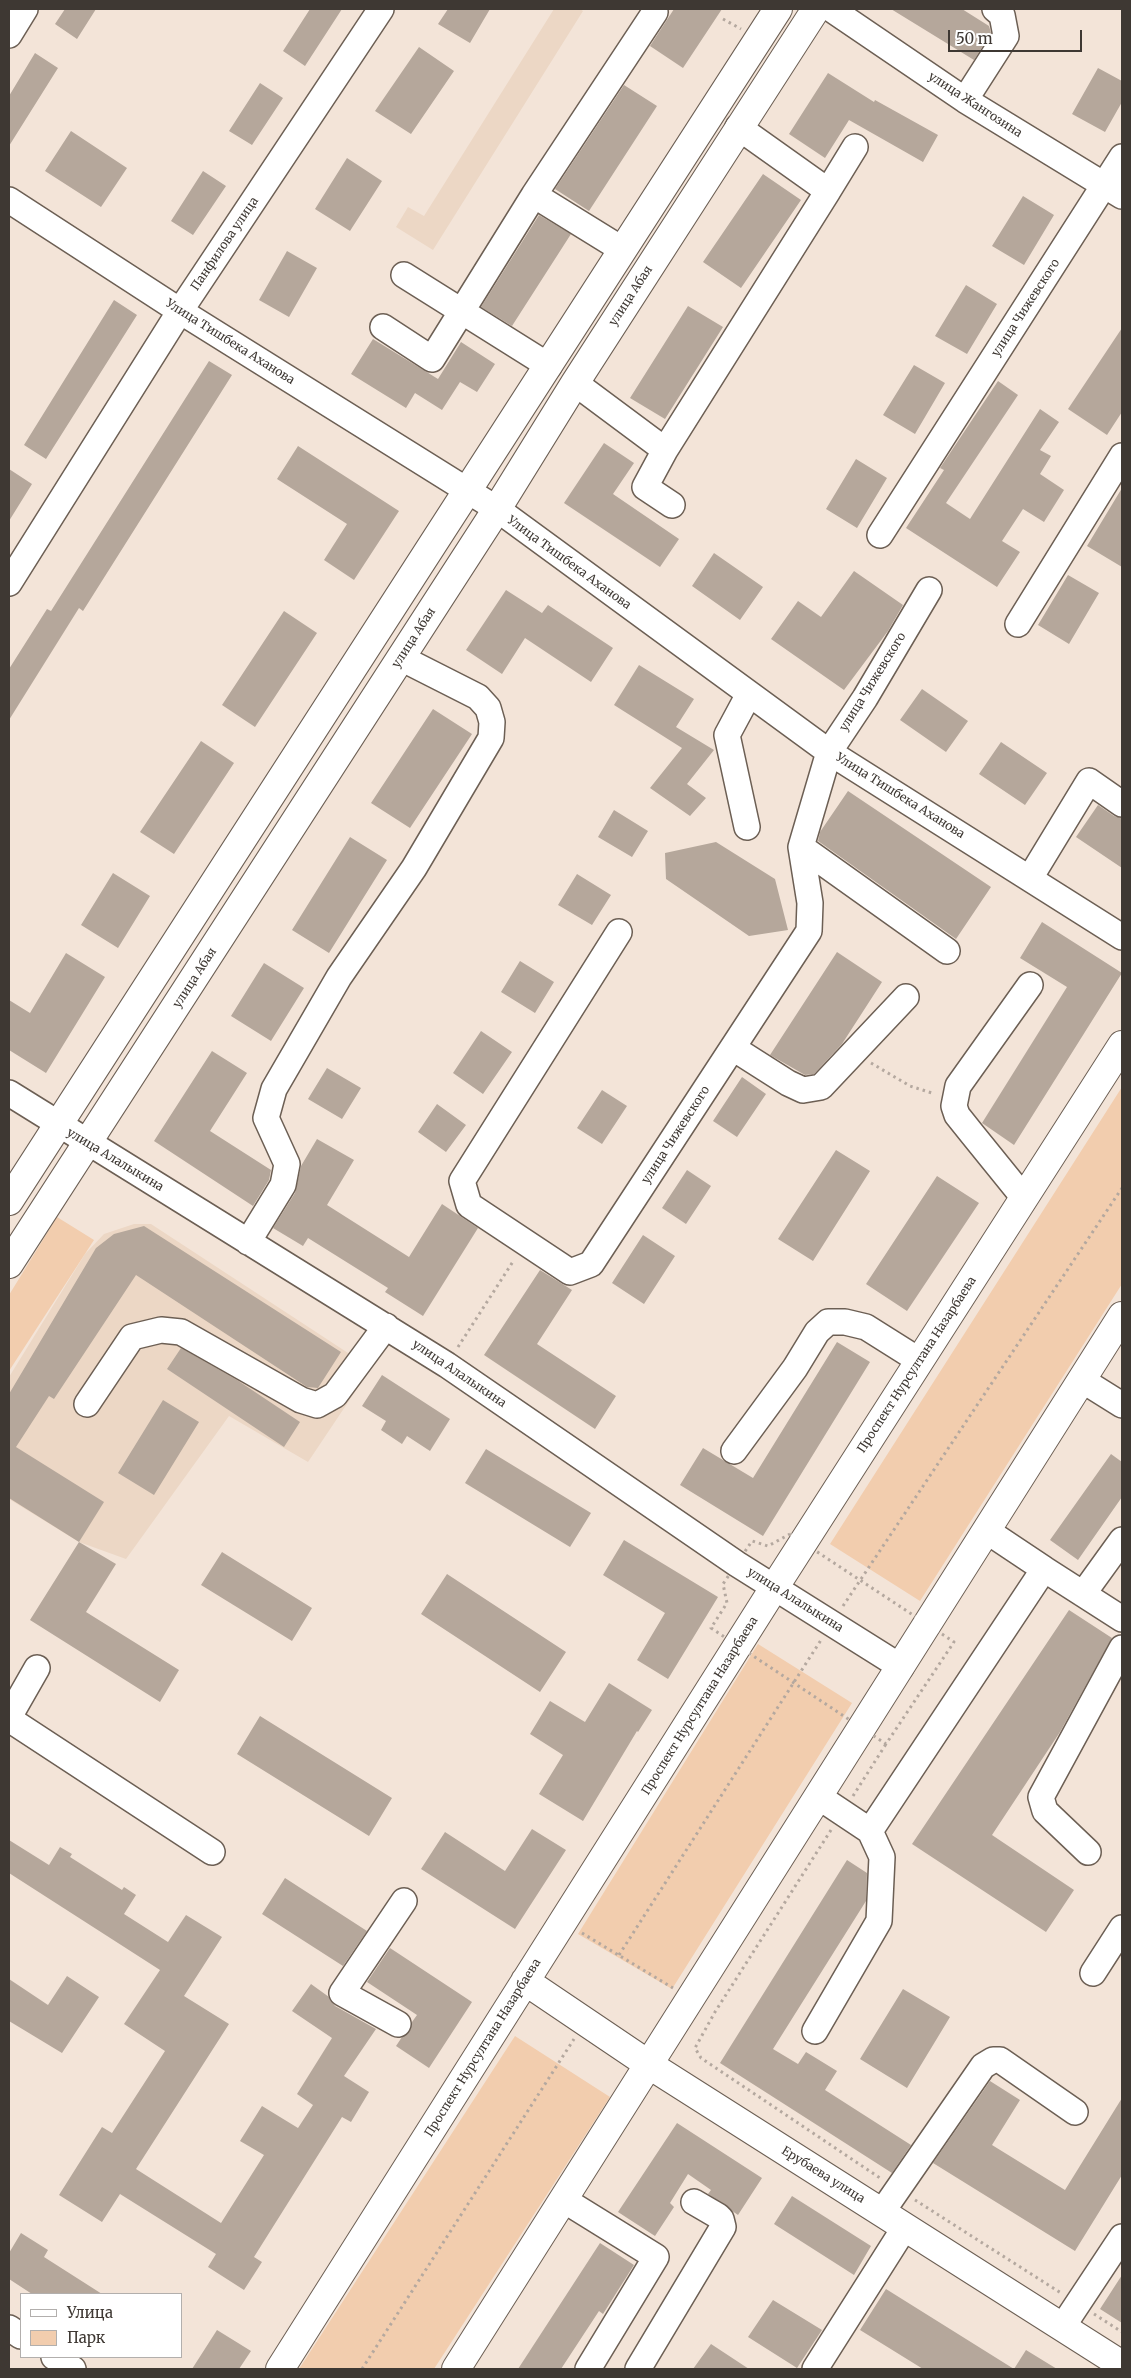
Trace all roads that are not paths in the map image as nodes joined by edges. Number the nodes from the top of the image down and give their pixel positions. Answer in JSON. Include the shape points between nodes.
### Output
{"nodes":[{"id":1,"x":25,"y":9,"type":"edge"},
{"id":2,"x":381,"y":9,"type":"edge"},
{"id":3,"x":778,"y":9,"type":"edge"},
{"id":4,"x":816,"y":9,"type":"edge"},
{"id":5,"x":831,"y":9,"type":"edge"},
{"id":6,"x":995,"y":9,"type":"edge"},
{"id":7,"x":654,"y":12,"type":"dead end"},
{"id":8,"x":9,"y":35,"type":"edge"},
{"id":9,"x":965,"y":100,"type":"junction"},
{"id":10,"x":738,"y":127,"type":"junction"},
{"id":11,"x":855,"y":147,"type":"dead end"},
{"id":12,"x":1122,"y":157,"type":"edge"},
{"id":13,"x":1113,"y":190,"type":"edge"},
{"id":14,"x":828,"y":191,"type":"junction"},
{"id":15,"x":534,"y":195,"type":"junction"},
{"id":16,"x":9,"y":200,"type":"edge"},
{"id":17,"x":623,"y":250,"type":"junction"},
{"id":18,"x":404,"y":275,"type":"dead end"},
{"id":19,"x":180,"y":311,"type":"junction"},
{"id":20,"x":460,"y":312,"type":"junction"},
{"id":21,"x":383,"y":327,"type":"dead end"},
{"id":22,"x":549,"y":366,"type":"junction"},
{"id":23,"x":575,"y":383,"type":"junction"},
{"id":24,"x":665,"y":450,"type":"junction"},
{"id":25,"x":1122,"y":456,"type":"edge"},
{"id":26,"x":468,"y":491,"type":"junction"},
{"id":27,"x":672,"y":506,"type":"dead end"},
{"id":28,"x":497,"y":509,"type":"junction"},
{"id":29,"x":880,"y":535,"type":"dead end"},
{"id":30,"x":9,"y":583,"type":"edge"},
{"id":31,"x":929,"y":590,"type":"dead end"},
{"id":32,"x":1018,"y":624,"type":"dead end"},
{"id":33,"x":401,"y":658,"type":"junction"},
{"id":34,"x":749,"y":694,"type":"junction"},
{"id":35,"x":829,"y":752,"type":"junction"},
{"id":36,"x":1122,"y":804,"type":"edge"},
{"id":37,"x":748,"y":827,"type":"dead end"},
{"id":38,"x":801,"y":847,"type":"junction"},
{"id":39,"x":1030,"y":878,"type":"junction"},
{"id":40,"x":619,"y":932,"type":"dead end"},
{"id":41,"x":1122,"y":937,"type":"edge"},
{"id":42,"x":947,"y":951,"type":"dead end"},
{"id":43,"x":1030,"y":985,"type":"dead end"},
{"id":44,"x":906,"y":997,"type":"dead end"},
{"id":45,"x":1122,"y":1045,"type":"edge"},
{"id":46,"x":733,"y":1048,"type":"junction"},
{"id":47,"x":9,"y":1093,"type":"edge"},
{"id":48,"x":58,"y":1124,"type":"junction"},
{"id":49,"x":88,"y":1143,"type":"junction"},
{"id":50,"x":1024,"y":1198,"type":"junction"},
{"id":51,"x":9,"y":1201,"type":"edge"},
{"id":52,"x":248,"y":1242,"type":"junction"},
{"id":53,"x":9,"y":1264,"type":"edge"},
{"id":54,"x":1122,"y":1316,"type":"edge"},
{"id":55,"x":386,"y":1326,"type":"junction"},
{"id":56,"x":920,"y":1361,"type":"junction"},
{"id":57,"x":1082,"y":1380,"type":"junction"},
{"id":58,"x":87,"y":1404,"type":"dead end"},
{"id":59,"x":1122,"y":1405,"type":"edge"},
{"id":60,"x":734,"y":1452,"type":"dead end"},
{"id":61,"x":987,"y":1531,"type":"junction"},
{"id":62,"x":1118,"y":1554,"type":"edge"},
{"id":63,"x":1044,"y":1568,"type":"junction"},
{"id":64,"x":774,"y":1588,"type":"junction"},
{"id":65,"x":1083,"y":1594,"type":"junction"},
{"id":66,"x":1122,"y":1619,"type":"edge"},
{"id":67,"x":1122,"y":1648,"type":"edge"},
{"id":68,"x":901,"y":1667,"type":"junction"},
{"id":69,"x":37,"y":1668,"type":"dead end"},
{"id":70,"x":9,"y":1718,"type":"edge"},
{"id":71,"x":819,"y":1797,"type":"junction"},
{"id":72,"x":870,"y":1831,"type":"junction"},
{"id":73,"x":212,"y":1852,"type":"dead end"},
{"id":74,"x":1088,"y":1852,"type":"dead end"},
{"id":75,"x":404,"y":1901,"type":"dead end"},
{"id":76,"x":1122,"y":1928,"type":"edge"},
{"id":77,"x":1093,"y":1973,"type":"dead end"},
{"id":78,"x":526,"y":1981,"type":"junction"},
{"id":79,"x":398,"y":2024,"type":"dead end"},
{"id":80,"x":814,"y":2031,"type":"dead end"},
{"id":81,"x":648,"y":2064,"type":"junction"},
{"id":82,"x":1075,"y":2112,"type":"dead end"},
{"id":83,"x":564,"y":2200,"type":"junction"},
{"id":84,"x":694,"y":2202,"type":"dead end"},
{"id":85,"x":882,"y":2212,"type":"junction"},
{"id":86,"x":905,"y":2227,"type":"junction"},
{"id":87,"x":1122,"y":2237,"type":"edge"},
{"id":88,"x":1063,"y":2326,"type":"junction"},
{"id":89,"x":9,"y":2328,"type":"edge"},
{"id":90,"x":20,"y":2335,"type":"edge"},
{"id":91,"x":56,"y":2358,"type":"edge"},
{"id":92,"x":1122,"y":2366,"type":"edge"},
{"id":93,"x":73,"y":2369,"type":"edge"},
{"id":94,"x":280,"y":2369,"type":"edge"},
{"id":95,"x":456,"y":2369,"type":"edge"},
{"id":96,"x":588,"y":2369,"type":"edge"},
{"id":97,"x":638,"y":2369,"type":"edge"},
{"id":98,"x":815,"y":2369,"type":"edge"}],
"edges":[{"from":1,"to":8,"type":"street"},
{"from":2,"to":19,"type":"street","name":"Панфилова улица"},
{"from":3,"to":17,"type":"main road"},
{"from":4,"to":10,"type":"main road","name":"улица Абая"},
{"from":5,"to":9,"type":"street","name":"улица Жангозина"},
{"from":6,"to":9,"type":"street","via":[[1002,15],[1006,36]]},
{"from":7,"to":15,"type":"street"},
{"from":9,"to":13,"type":"street","name":"улица Жангозина"},
{"from":10,"to":14,"type":"street"},
{"from":10,"to":23,"type":"main road","name":"улица Абая"},
{"from":11,"to":14,"type":"street"},
{"from":12,"to":13,"type":"street","name":"улица Чижевского"},
{"from":13,"to":29,"type":"street","name":"улица Чижевского"},
{"from":14,"to":24,"type":"street"},
{"from":15,"to":17,"type":"street"},
{"from":15,"to":20,"type":"street"},
{"from":16,"to":19,"type":"street","name":"Улица Тишбека Аханова"},
{"from":17,"to":22,"type":"main road"},
{"from":18,"to":20,"type":"street"},
{"from":19,"to":26,"type":"street","name":"Улица Тишбека Аханова"},
{"from":19,"to":30,"type":"street","name":"Панфилова улица"},
{"from":20,"to":21,"type":"street","via":[[432,359]]},
{"from":20,"to":22,"type":"street"},
{"from":22,"to":26,"type":"main road"},
{"from":23,"to":24,"type":"street"},
{"from":23,"to":28,"type":"main road","name":"улица Абая"},
{"from":24,"to":27,"type":"street","via":[[645,487]]},
{"from":25,"to":32,"type":"street"},
{"from":26,"to":28,"type":"street","name":"Улица Тишбека Аханова"},
{"from":26,"to":48,"type":"main road"},
{"from":28,"to":33,"type":"main road","name":"улица Абая"},
{"from":28,"to":34,"type":"street","name":"Улица Тишбека Аханова"},
{"from":31,"to":35,"type":"street","name":"улица Чижевского"},
{"from":33,"to":49,"type":"main road","name":"улица Абая"},
{"from":33,"to":52,"type":"street","via":[[478,697],[488,708],[492,722],[491,738],[414,868],[339,977],[274,1089],[266,1118],[287,1164],[283,1185]]},
{"from":34,"to":35,"type":"street","name":"Улица Тишбека Аханова"},
{"from":34,"to":37,"type":"street","via":[[727,735]]},
{"from":35,"to":38,"type":"street","name":"улица Чижевского"},
{"from":35,"to":39,"type":"street","name":"Улица Тишбека Аханова"},
{"from":36,"to":39,"type":"street","via":[[1089,781]]},
{"from":38,"to":42,"type":"street"},
{"from":38,"to":46,"type":"street","name":"улица Чижевского","via":[[810,903],[809,931]]},
{"from":39,"to":41,"type":"street","name":"Улица Тишбека Аханова"},
{"from":40,"to":46,"type":"street","name":"улица Чижевского","via":[[462,1182],[468,1205],[570,1272],[591,1264]]},
{"from":43,"to":50,"type":"street","via":[[958,1086],[954,1106],[957,1115]]},
{"from":44,"to":46,"type":"street","via":[[821,1087],[803,1090]]},
{"from":45,"to":50,"type":"main road","name":"Проспект Нурсултана Назарбаева"},
{"from":47,"to":48,"type":"street","name":"улица Алалыкина"},
{"from":48,"to":49,"type":"street","name":"улица Алалыкина"},
{"from":48,"to":51,"type":"main road"},
{"from":49,"to":52,"type":"street","name":"улица Алалыкина"},
{"from":49,"to":53,"type":"main road","name":"улица Абая"},
{"from":50,"to":56,"type":"main road","name":"Проспект Нурсултана Назарбаева"},
{"from":52,"to":55,"type":"street","name":"улица Алалыкина"},
{"from":54,"to":57,"type":"main road"},
{"from":55,"to":58,"type":"street","via":[[335,1395],[317,1406],[181,1332],[161,1330],[132,1337]]},
{"from":55,"to":64,"type":"street","name":"улица Алалыкина"},
{"from":56,"to":60,"type":"street","via":[[866,1328],[828,1322]]},
{"from":56,"to":64,"type":"main road","name":"Проспект Нурсултана Назарбаева"},
{"from":57,"to":59,"type":"street"},
{"from":57,"to":61,"type":"main road"},
{"from":61,"to":63,"type":"street"},
{"from":61,"to":68,"type":"main road"},
{"from":62,"to":65,"type":"street"},
{"from":63,"to":65,"type":"street"},
{"from":63,"to":72,"type":"street"},
{"from":64,"to":68,"type":"street","name":"улица Алалыкина"},
{"from":64,"to":78,"type":"main road","name":"Проспект Нурсултана Назарбаева"},
{"from":65,"to":66,"type":"street"},
{"from":67,"to":74,"type":"street","via":[[1041,1797],[1045,1811]]},
{"from":68,"to":71,"type":"main road"},
{"from":69,"to":70,"type":"street"},
{"from":70,"to":73,"type":"street"},
{"from":71,"to":72,"type":"street"},
{"from":71,"to":81,"type":"main road"},
{"from":72,"to":80,"type":"street","via":[[882,1857],[880,1921]]},
{"from":75,"to":79,"type":"street","via":[[342,1993]]},
{"from":76,"to":77,"type":"street"},
{"from":78,"to":81,"type":"main road","name":"Ерубаева улица"},
{"from":78,"to":94,"type":"main road","name":"Проспект Нурсултана Назарбаева"},
{"from":81,"to":83,"type":"main road"},
{"from":81,"to":85,"type":"main road","name":"Ерубаева улица"},
{"from":82,"to":85,"type":"street","via":[[1000,2060],[992,2060],[983,2066]]},
{"from":83,"to":95,"type":"main road"},
{"from":83,"to":96,"type":"street","via":[[656,2258]]},
{"from":84,"to":97,"type":"street","via":[[718,2216],[723,2227]]},
{"from":85,"to":86,"type":"main road","name":"Ерубаева улица"},
{"from":86,"to":88,"type":"main road","name":"Ерубаева улица"},
{"from":86,"to":98,"type":"street"},
{"from":87,"to":88,"type":"street"},
{"from":88,"to":92,"type":"main road","name":"Ерубаева улица"},
{"from":89,"to":90,"type":"street"},
{"from":91,"to":93,"type":"street"}]}
